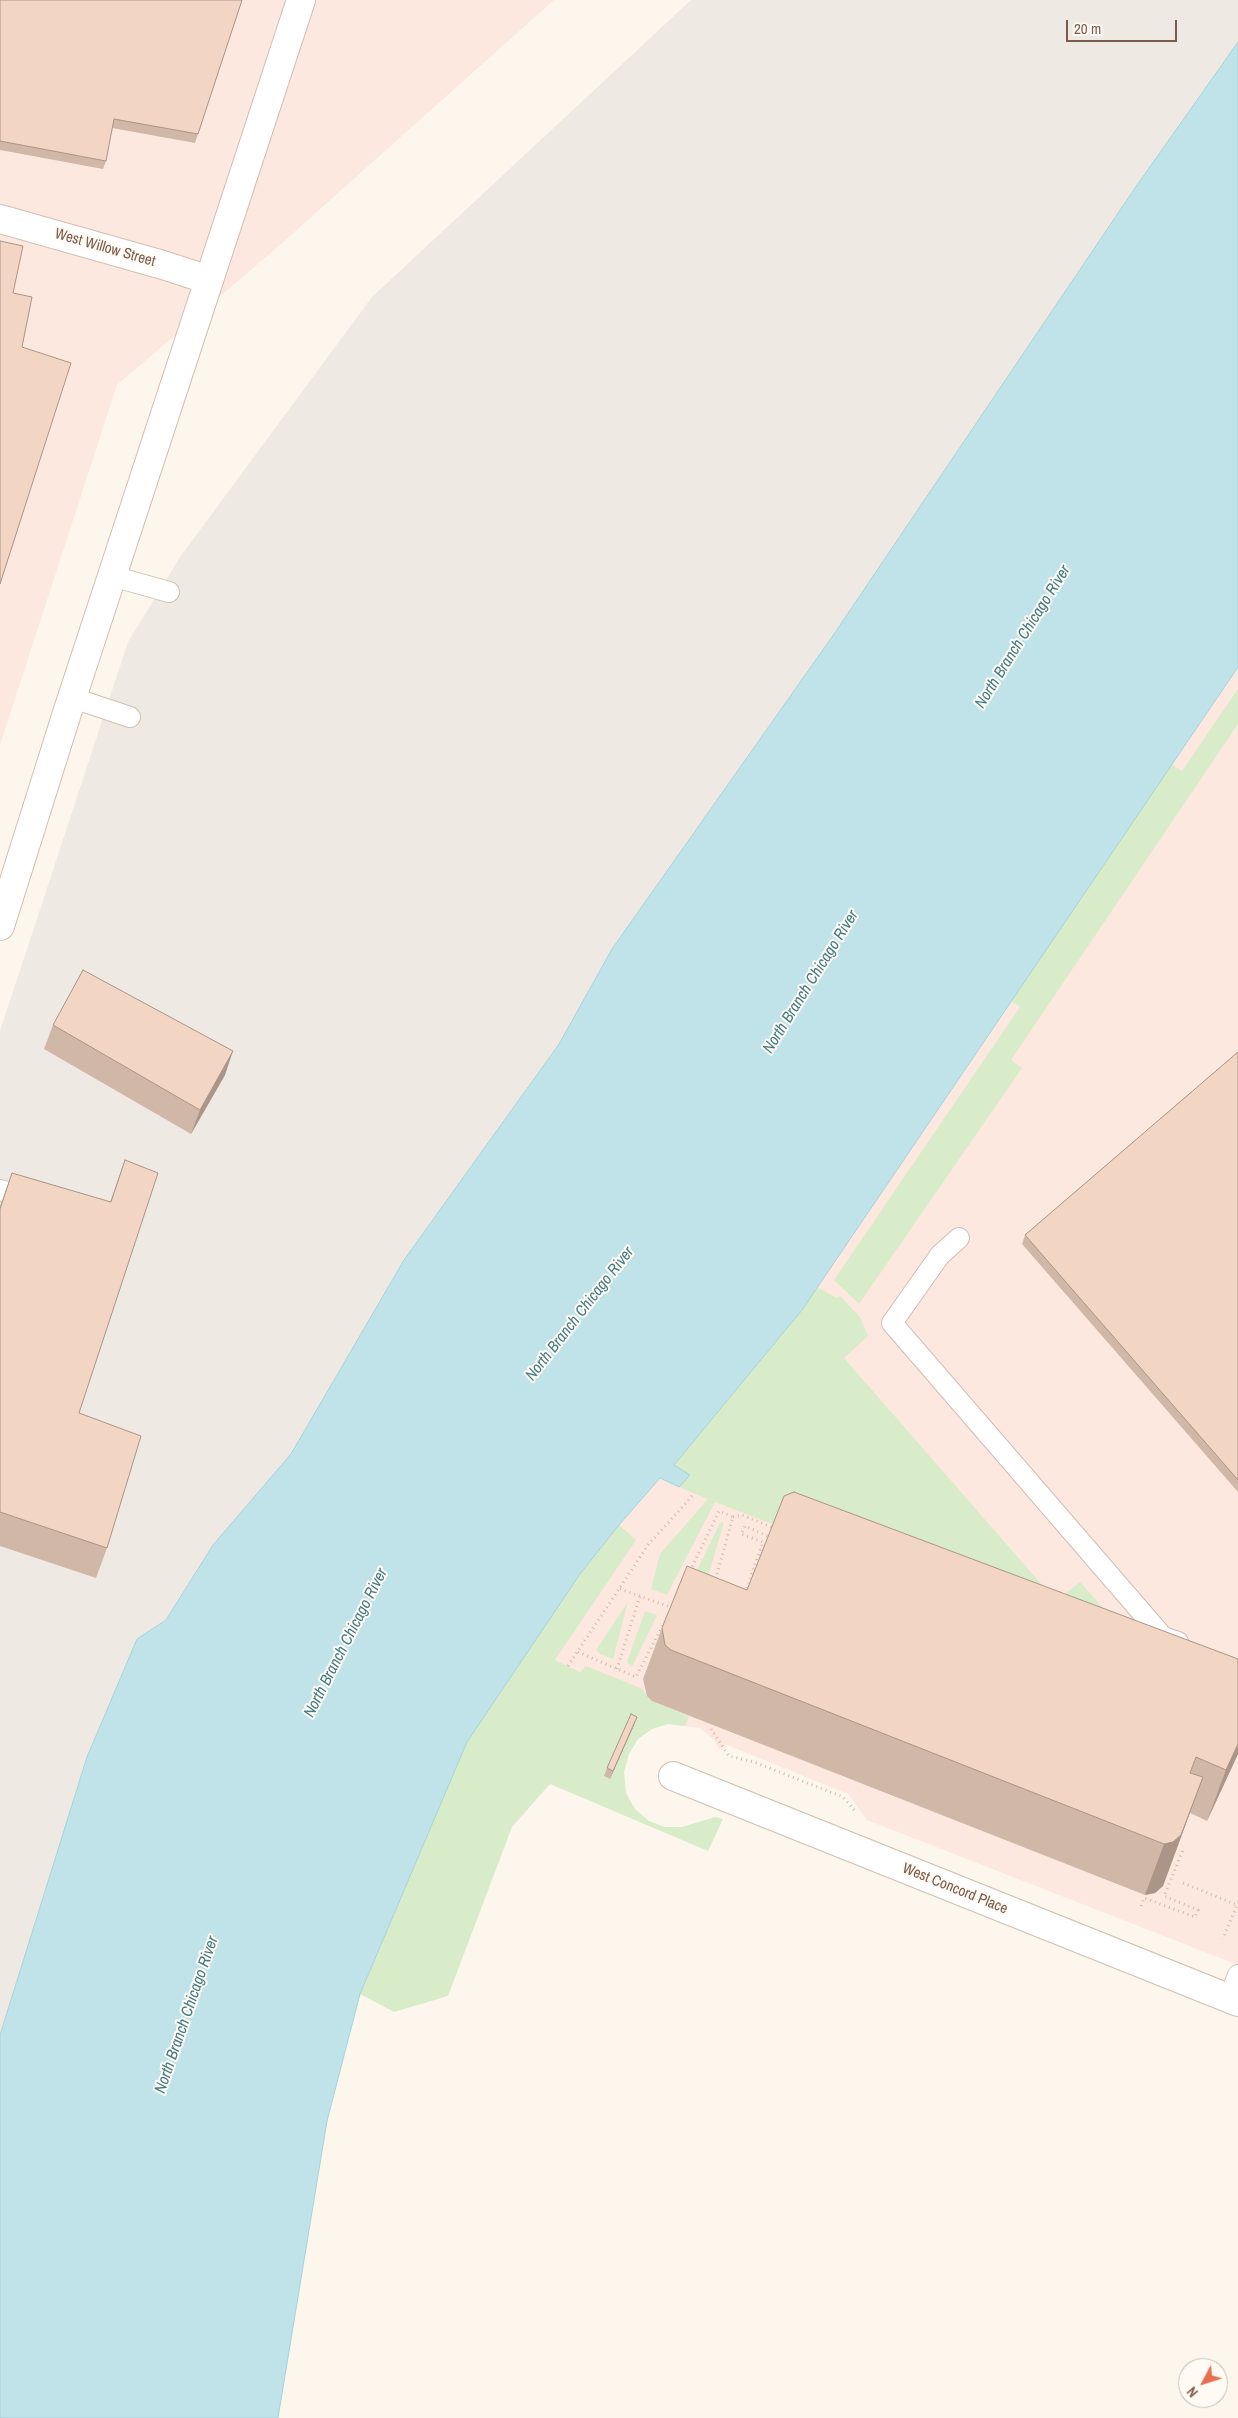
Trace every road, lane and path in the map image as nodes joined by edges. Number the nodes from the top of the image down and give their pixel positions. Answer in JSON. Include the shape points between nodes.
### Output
{"nodes":[{"id":1,"x":301,"y":0,"type":"edge"},
{"id":2,"x":0,"y":219,"type":"edge"},
{"id":3,"x":209,"y":280,"type":"junction"},
{"id":4,"x":112,"y":576,"type":"junction"},
{"id":5,"x":169,"y":592,"type":"dead end"},
{"id":6,"x":73,"y":698,"type":"junction"},
{"id":7,"x":130,"y":717,"type":"dead end"},
{"id":8,"x":0,"y":926,"type":"edge"},
{"id":9,"x":0,"y":1190,"type":"edge"},
{"id":10,"x":54,"y":1206,"type":"edge"},
{"id":11,"x":959,"y":1238,"type":"dead end"},
{"id":12,"x":695,"y":1493,"type":"dead end"},
{"id":13,"x":733,"y":1517,"type":"junction"},
{"id":14,"x":778,"y":1530,"type":"edge"},
{"id":15,"x":776,"y":1539,"type":"edge"},
{"id":16,"x":689,"y":1572,"type":"edge"},
{"id":17,"x":715,"y":1583,"type":"edge"},
{"id":18,"x":620,"y":1588,"type":"junction"},
{"id":19,"x":744,"y":1595,"type":"edge"},
{"id":20,"x":640,"y":1596,"type":"junction"},
{"id":21,"x":676,"y":1599,"type":"edge"},
{"id":22,"x":671,"y":1608,"type":"junction"},
{"id":23,"x":679,"y":1610,"type":"edge"},
{"id":24,"x":1196,"y":1650,"type":"edge"},
{"id":25,"x":578,"y":1652,"type":"junction"},
{"id":26,"x":568,"y":1666,"type":"dead end"},
{"id":27,"x":617,"y":1669,"type":"junction"},
{"id":28,"x":673,"y":1776,"type":"dead end"},
{"id":29,"x":1183,"y":1850,"type":"edge"},
{"id":30,"x":1183,"y":1883,"type":"edge"},
{"id":31,"x":1140,"y":1906,"type":"dead end"},
{"id":32,"x":1224,"y":1939,"type":"dead end"},
{"id":33,"x":1235,"y":1992,"type":"edge"}],
"edges":[{"from":1,"to":3,"type":"street"},
{"from":2,"to":3,"type":"street","name":"West Willow Street"},
{"from":3,"to":4,"type":"street"},
{"from":4,"to":5,"type":"lane"},
{"from":4,"to":6,"type":"street"},
{"from":6,"to":7,"type":"lane"},
{"from":6,"to":8,"type":"street"},
{"from":9,"to":10,"type":"lane"},
{"from":11,"to":24,"type":"lane","via":[[940,1255],[892,1323],[1163,1637]]},
{"from":12,"to":18,"type":"path","via":[[648,1545]]},
{"from":13,"to":14,"type":"path","via":[[742,1515]]},
{"from":13,"to":16,"type":"path","via":[[719,1511]]},
{"from":13,"to":17,"type":"path"},
{"from":15,"to":19,"type":"path","via":[[745,1526],[741,1534],[763,1542]]},
{"from":18,"to":20,"type":"path"},
{"from":18,"to":25,"type":"path"},
{"from":20,"to":22,"type":"path"},
{"from":20,"to":27,"type":"path"},
{"from":21,"to":22,"type":"path"},
{"from":22,"to":23,"type":"path"},
{"from":22,"to":27,"type":"path","via":[[636,1677]]},
{"from":25,"to":26,"type":"path"},
{"from":25,"to":27,"type":"path"},
{"from":28,"to":33,"type":"street","name":"West Concord Place"},
{"from":29,"to":31,"type":"path","via":[[1164,1896],[1198,1910],[1196,1916],[1144,1898]]},
{"from":30,"to":32,"type":"path","via":[[1237,1905]]}]}
